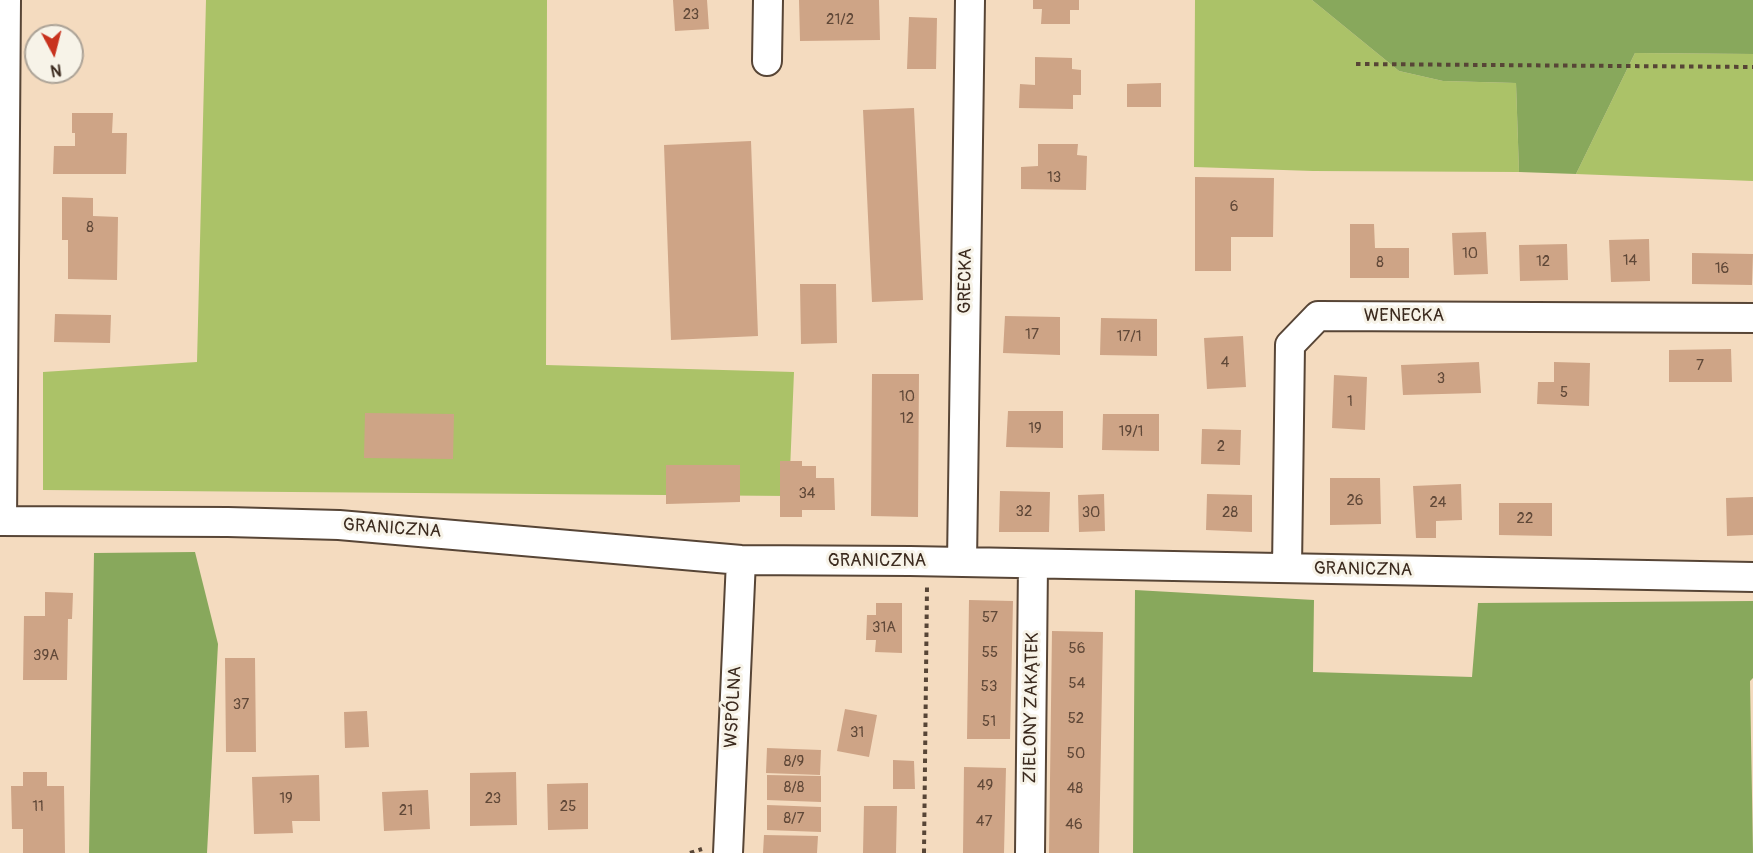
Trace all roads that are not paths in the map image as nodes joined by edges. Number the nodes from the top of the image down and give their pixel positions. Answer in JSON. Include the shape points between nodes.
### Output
{"nodes":[{"id":1,"x":6,"y":0,"type":"edge"},
{"id":2,"x":768,"y":0,"type":"edge"},
{"id":3,"x":970,"y":0,"type":"edge"},
{"id":4,"x":767,"y":61,"type":"dead end"},
{"id":5,"x":3,"y":78,"type":"edge"},
{"id":6,"x":1753,"y":318,"type":"edge"},
{"id":7,"x":2,"y":352,"type":"edge"},
{"id":8,"x":1,"y":521,"type":"edge"},
{"id":9,"x":741,"y":560,"type":"junction"},
{"id":10,"x":962,"y":562,"type":"junction"},
{"id":11,"x":1033,"y":564,"type":"junction"},
{"id":12,"x":1287,"y":568,"type":"junction"},
{"id":13,"x":1753,"y":577,"type":"edge"},
{"id":14,"x":728,"y":853,"type":"edge"},
{"id":15,"x":1030,"y":853,"type":"edge"}],
"edges":[{"from":1,"to":5,"type":"street"},
{"from":2,"to":4,"type":"street"},
{"from":3,"to":10,"type":"street","name":"GRECKA"},
{"from":5,"to":7,"type":"street"},
{"from":6,"to":12,"type":"street","name":"WENECKA","via":[[1318,316],[1290,345]]},
{"from":7,"to":8,"type":"street"},
{"from":8,"to":9,"type":"street","name":"GRANICZNA","via":[[339,525]]},
{"from":9,"to":10,"type":"street","name":"GRANICZNA"},
{"from":9,"to":14,"type":"street","name":"WSPÓLNA"},
{"from":10,"to":11,"type":"street","name":"GRANICZNA"},
{"from":11,"to":12,"type":"street","name":"GRANICZNA"},
{"from":11,"to":15,"type":"street","name":"ZIELONY ZAKĄTEK"},
{"from":12,"to":13,"type":"street","name":"GRANICZNA"}]}
